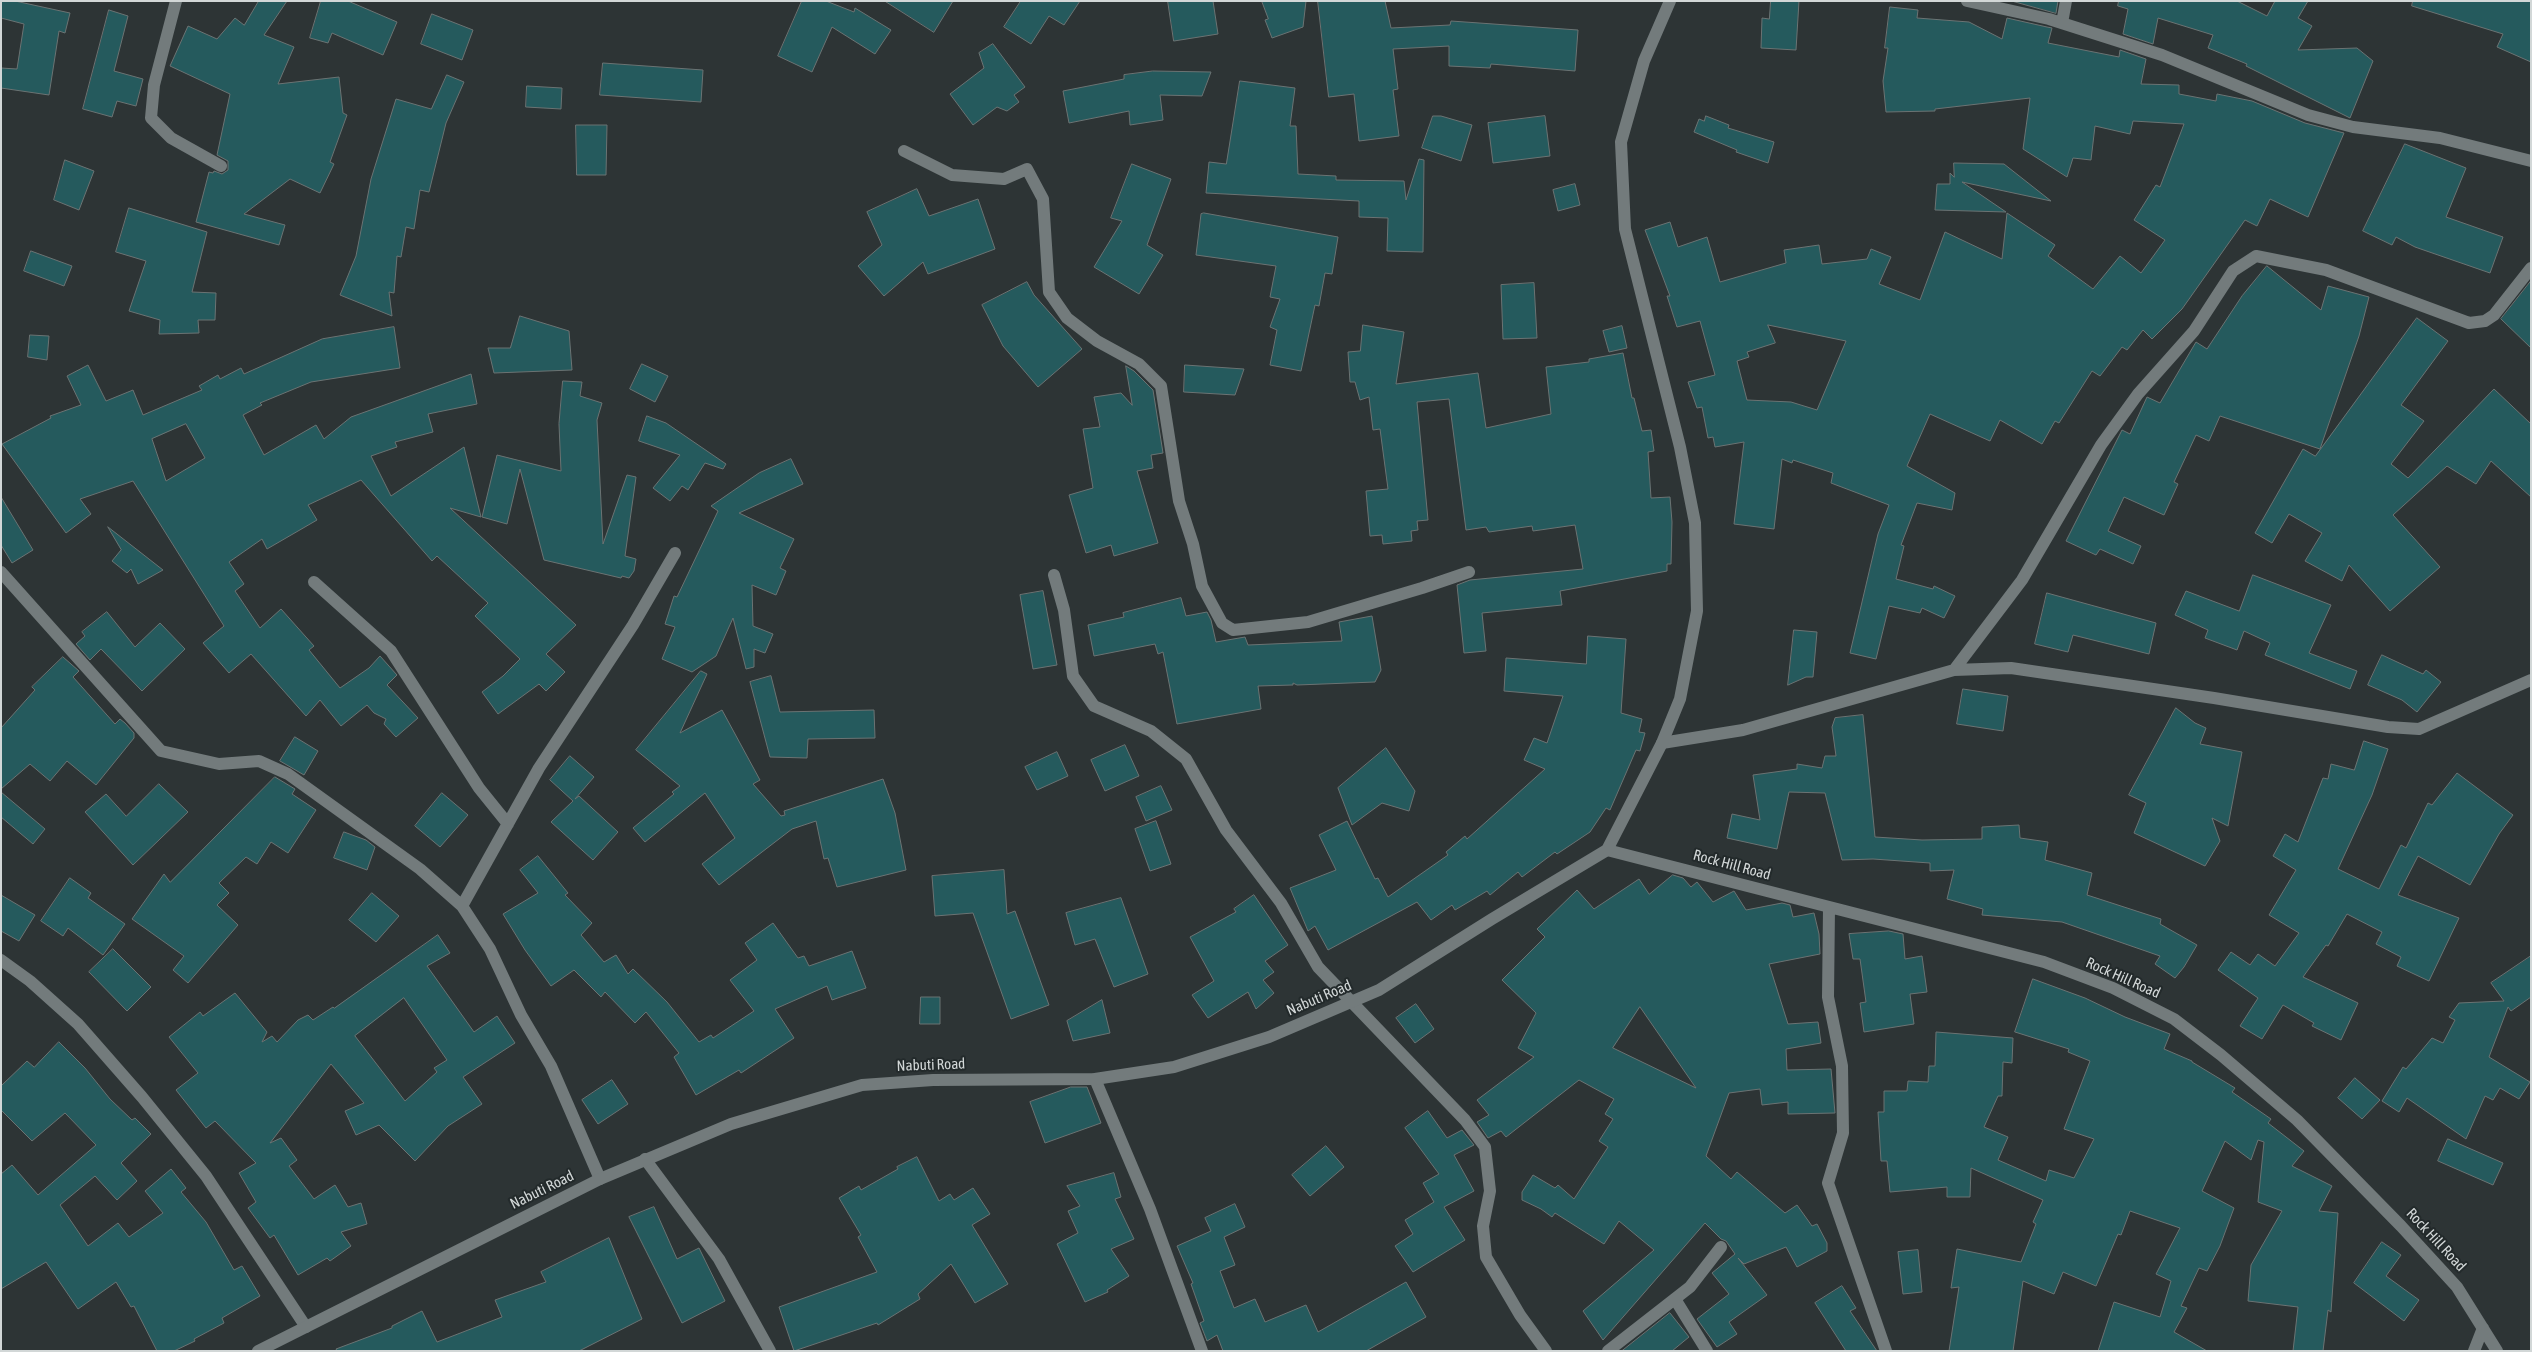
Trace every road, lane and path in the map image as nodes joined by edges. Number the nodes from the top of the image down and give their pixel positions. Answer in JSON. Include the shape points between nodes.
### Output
{"nodes":[{"id":1,"x":176,"y":1,"type":"edge"},
{"id":2,"x":1670,"y":1,"type":"edge"},
{"id":3,"x":1967,"y":1,"type":"edge"},
{"id":4,"x":2066,"y":1,"type":"edge"},
{"id":5,"x":2062,"y":23,"type":"junction"},
{"id":6,"x":904,"y":151,"type":"dead end"},
{"id":7,"x":2531,"y":161,"type":"edge"},
{"id":8,"x":221,"y":166,"type":"dead end"},
{"id":9,"x":2531,"y":268,"type":"edge"},
{"id":10,"x":675,"y":553,"type":"dead end"},
{"id":11,"x":1,"y":572,"type":"edge"},
{"id":12,"x":1470,"y":572,"type":"dead end"},
{"id":13,"x":1054,"y":575,"type":"dead end"},
{"id":14,"x":314,"y":582,"type":"dead end"},
{"id":15,"x":1954,"y":670,"type":"junction"},
{"id":16,"x":2531,"y":680,"type":"edge"},
{"id":17,"x":1662,"y":744,"type":"junction"},
{"id":18,"x":508,"y":824,"type":"junction"},
{"id":19,"x":1608,"y":850,"type":"junction"},
{"id":20,"x":462,"y":906,"type":"junction"},
{"id":21,"x":1828,"y":908,"type":"junction"},
{"id":22,"x":1,"y":960,"type":"edge"},
{"id":23,"x":1351,"y":1002,"type":"junction"},
{"id":24,"x":1095,"y":1079,"type":"junction"},
{"id":25,"x":645,"y":1159,"type":"junction"},
{"id":26,"x":600,"y":1179,"type":"junction"},
{"id":27,"x":1721,"y":1247,"type":"dead end"},
{"id":28,"x":1674,"y":1299,"type":"junction"},
{"id":29,"x":306,"y":1327,"type":"junction"},
{"id":30,"x":2483,"y":1328,"type":"junction"},
{"id":31,"x":258,"y":1351,"type":"edge"},
{"id":32,"x":770,"y":1351,"type":"edge"},
{"id":33,"x":1202,"y":1351,"type":"edge"},
{"id":34,"x":1546,"y":1351,"type":"edge"},
{"id":35,"x":1608,"y":1351,"type":"edge"},
{"id":36,"x":1707,"y":1351,"type":"edge"},
{"id":37,"x":1886,"y":1351,"type":"edge"},
{"id":38,"x":2474,"y":1351,"type":"edge"},
{"id":39,"x":2497,"y":1351,"type":"edge"}],
"edges":[{"from":1,"to":8,"type":"street","via":[[154,85],[151,118],[171,138]]},
{"from":2,"to":17,"type":"street","via":[[1644,61],[1621,142],[1625,229],[1680,447],[1695,522],[1697,611],[1680,699]]},
{"from":3,"to":5,"type":"street"},
{"from":4,"to":5,"type":"street"},
{"from":5,"to":7,"type":"street","via":[[2162,55],[2308,115],[2353,127],[2440,138]]},
{"from":6,"to":12,"type":"street","via":[[952,175],[1004,179],[1028,170],[1043,199],[1049,292],[1066,318],[1097,341],[1139,364],[1161,386],[1179,501],[1202,586],[1222,622],[1233,630],[1308,622]]},
{"from":9,"to":15,"type":"street","via":[[2494,315],[2485,322],[2469,323],[2326,270],[2256,256],[2234,271],[2194,331],[2138,394],[2100,445],[2022,580]]},
{"from":10,"to":18,"type":"street","via":[[539,768]]},
{"from":11,"to":20,"type":"street","via":[[161,751],[219,764],[259,761],[288,774],[420,869]]},
{"from":13,"to":23,"type":"street","via":[[1064,610],[1073,676],[1094,706],[1152,731],[1186,759],[1226,830],[1280,903],[1318,967]]},
{"from":14,"to":18,"type":"street","via":[[391,651],[479,788]]},
{"from":15,"to":16,"type":"street","via":[[2011,668],[2388,727],[2419,729]]},
{"from":15,"to":17,"type":"street","via":[[1743,730]]},
{"from":17,"to":19,"type":"street"},
{"from":18,"to":20,"type":"street"},
{"from":19,"to":21,"type":"street","name":"Rock Hill Road"},
{"from":19,"to":23,"type":"street","name":"Nabuti Road","via":[[1379,990]]},
{"from":20,"to":26,"type":"street","via":[[490,949],[521,1015],[551,1066]]},
{"from":21,"to":30,"type":"street","name":"Rock Hill Road","via":[[2044,962],[2112,988],[2174,1019],[2297,1120],[2457,1287]]},
{"from":21,"to":37,"type":"street","via":[[1828,997],[1842,1066],[1843,1132],[1828,1183]]},
{"from":22,"to":29,"type":"street","via":[[78,1024],[142,1097],[206,1176]]},
{"from":23,"to":24,"type":"street","name":"Nabuti Road","via":[[1269,1037],[1174,1067]]},
{"from":23,"to":34,"type":"street","via":[[1465,1120],[1485,1146],[1490,1191],[1483,1226],[1486,1257],[1520,1315]]},
{"from":24,"to":25,"type":"street","name":"Nabuti Road","via":[[933,1080],[862,1085],[731,1124]]},
{"from":24,"to":33,"type":"street","via":[[1150,1209]]},
{"from":25,"to":26,"type":"street","name":"Nabuti Road"},
{"from":25,"to":32,"type":"street","via":[[719,1259]]},
{"from":26,"to":29,"type":"street","name":"Nabuti Road"},
{"from":27,"to":28,"type":"street","via":[[1690,1287]]},
{"from":28,"to":35,"type":"street"},
{"from":28,"to":36,"type":"street"},
{"from":29,"to":31,"type":"street","name":"Nabuti Road"},
{"from":30,"to":38,"type":"street"},
{"from":30,"to":39,"type":"street","name":"Rock Hill Road"}]}
